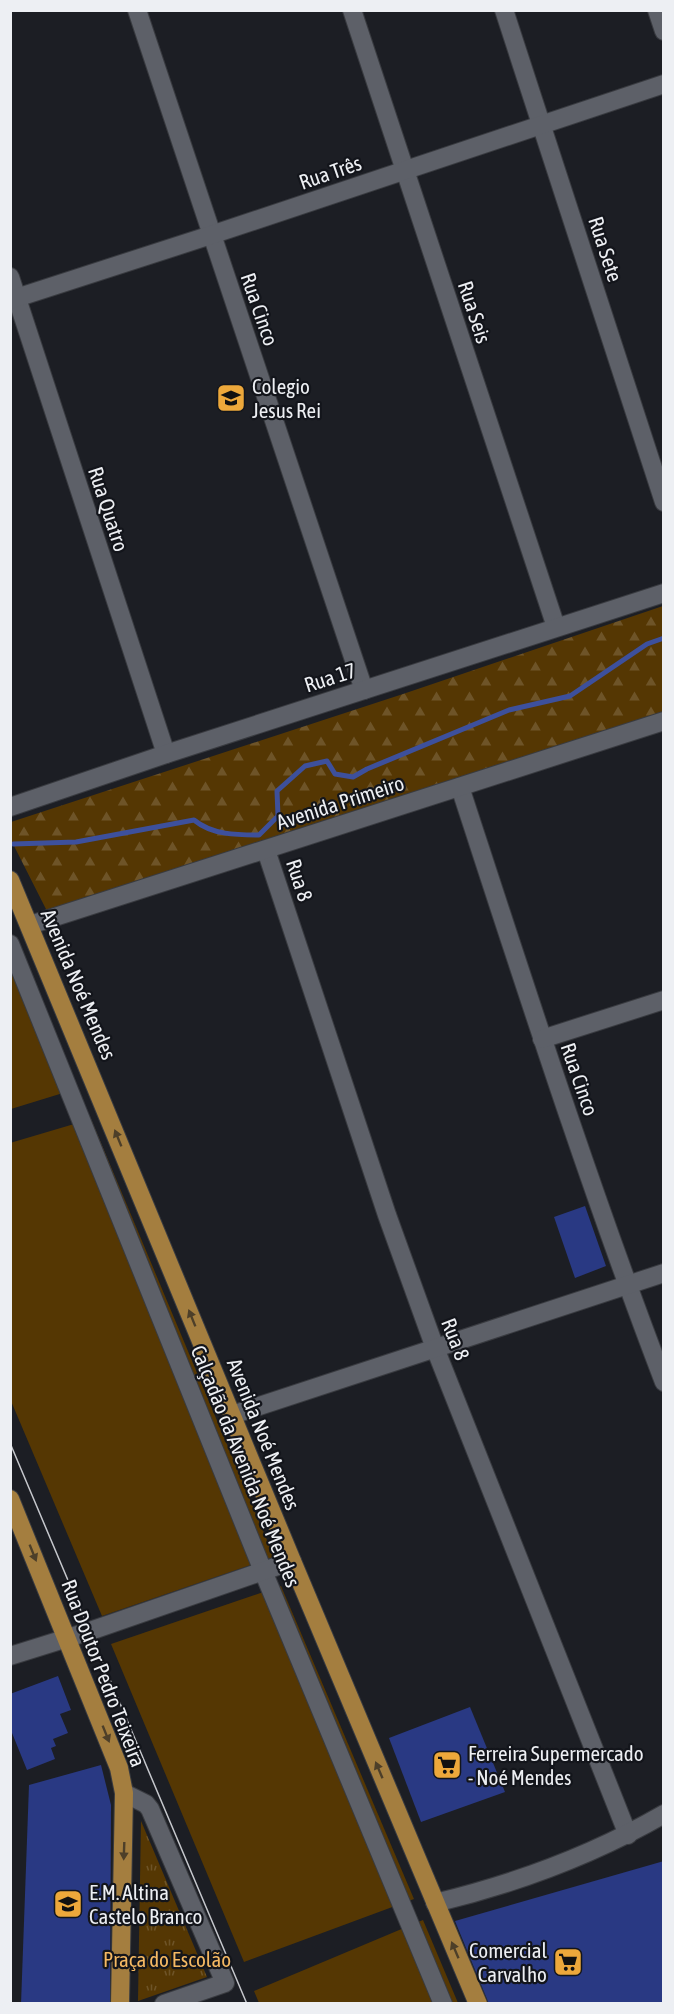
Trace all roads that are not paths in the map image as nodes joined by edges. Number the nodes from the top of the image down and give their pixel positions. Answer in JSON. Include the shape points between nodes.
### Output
{"nodes":[{"id":1,"x":137,"y":10,"type":"edge"},
{"id":2,"x":352,"y":10,"type":"edge"},
{"id":3,"x":504,"y":10,"type":"edge"},
{"id":4,"x":657,"y":10,"type":"edge"},
{"id":5,"x":663,"y":31,"type":"edge"},
{"id":6,"x":663,"y":84,"type":"edge"},
{"id":7,"x":542,"y":124,"type":"junction"},
{"id":8,"x":404,"y":170,"type":"junction"},
{"id":9,"x":212,"y":236,"type":"junction"},
{"id":10,"x":10,"y":277,"type":"edge"},
{"id":11,"x":14,"y":299,"type":"edge"},
{"id":12,"x":663,"y":502,"type":"edge"},
{"id":13,"x":663,"y":593,"type":"edge"},
{"id":14,"x":556,"y":627,"type":"junction"},
{"id":15,"x":364,"y":690,"type":"junction"},
{"id":16,"x":663,"y":721,"type":"edge"},
{"id":17,"x":166,"y":754,"type":"junction"},
{"id":18,"x":460,"y":787,"type":"junction"},
{"id":19,"x":10,"y":807,"type":"edge"},
{"id":20,"x":266,"y":850,"type":"junction"},
{"id":21,"x":10,"y":880,"type":"edge"},
{"id":22,"x":30,"y":925,"type":"junction"},
{"id":23,"x":10,"y":944,"type":"edge"},
{"id":24,"x":663,"y":1000,"type":"edge"},
{"id":25,"x":542,"y":1039,"type":"junction"},
{"id":26,"x":663,"y":1273,"type":"edge"},
{"id":27,"x":627,"y":1285,"type":"junction"},
{"id":28,"x":435,"y":1348,"type":"junction"},
{"id":29,"x":663,"y":1382,"type":"edge"},
{"id":30,"x":232,"y":1415,"type":"junction"},
{"id":31,"x":10,"y":1499,"type":"edge"},
{"id":32,"x":292,"y":1561,"type":"junction"},
{"id":33,"x":263,"y":1571,"type":"junction"},
{"id":34,"x":67,"y":1638,"type":"junction"},
{"id":35,"x":10,"y":1656,"type":"edge"},
{"id":36,"x":124,"y":1793,"type":"junction"},
{"id":37,"x":663,"y":1814,"type":"edge"},
{"id":38,"x":628,"y":1835,"type":"junction"},
{"id":39,"x":435,"y":1904,"type":"junction"},
{"id":40,"x":120,"y":2004,"type":"edge"},
{"id":41,"x":164,"y":2004,"type":"edge"},
{"id":42,"x":443,"y":2004,"type":"edge"},
{"id":43,"x":478,"y":2004,"type":"edge"}],
"edges":[{"from":1,"to":9,"type":"street","name":"Rua Cinco"},
{"from":2,"to":8,"type":"street","name":"Rua Seis"},
{"from":3,"to":7,"type":"street","name":"Rua Sete"},
{"from":4,"to":5,"type":"street"},
{"from":6,"to":7,"type":"street","name":"Rua Três"},
{"from":7,"to":8,"type":"street","name":"Rua Três"},
{"from":7,"to":12,"type":"street","name":"Rua Sete"},
{"from":8,"to":9,"type":"street","name":"Rua Três"},
{"from":8,"to":14,"type":"street","name":"Rua Seis"},
{"from":9,"to":11,"type":"street","name":"Rua Três"},
{"from":9,"to":15,"type":"street","name":"Rua Cinco"},
{"from":10,"to":11,"type":"street","name":"Rua Quatro"},
{"from":11,"to":17,"type":"street","name":"Rua Quatro"},
{"from":13,"to":14,"type":"street","name":"Rua 17"},
{"from":14,"to":15,"type":"street","name":"Rua 17"},
{"from":15,"to":17,"type":"street","name":"Rua 17"},
{"from":16,"to":18,"type":"street","name":"Avenida Primeiro"},
{"from":17,"to":19,"type":"street","name":"Rua 17"},
{"from":18,"to":20,"type":"street","name":"Avenida Primeiro"},
{"from":18,"to":25,"type":"street","name":"Rua Cinco"},
{"from":20,"to":22,"type":"street","name":"Avenida Primeiro"},
{"from":20,"to":28,"type":"street","name":"Rua 8"},
{"from":21,"to":22,"type":"main road","name":"Avenida Noé Mendes"},
{"from":30,"to":22,"type":"main road","name":"Avenida Noé Mendes","one_way":true},
{"from":23,"to":33,"type":"street","name":"Calçadão da Avenida Noé Mendes"},
{"from":24,"to":25,"type":"street"},
{"from":25,"to":27,"type":"street","name":"Rua Cinco"},
{"from":26,"to":27,"type":"street"},
{"from":27,"to":28,"type":"street"},
{"from":27,"to":29,"type":"street","name":"Rua Cinco"},
{"from":28,"to":30,"type":"street"},
{"from":28,"to":38,"type":"street","name":"Rua 8"},
{"from":30,"to":32,"type":"main road","name":"Avenida Noé Mendes"},
{"from":31,"to":34,"type":"main road","name":"Rua Doutor Pedro Teixeira","one_way":true},
{"from":32,"to":33,"type":"street"},
{"from":39,"to":32,"type":"main road","name":"Avenida Noé Mendes","one_way":true},
{"from":33,"to":34,"type":"street"},
{"from":33,"to":42,"type":"street","name":"Calçadão da Avenida Noé Mendes"},
{"from":34,"to":35,"type":"street"},
{"from":34,"to":36,"type":"main road","name":"Rua Doutor Pedro Teixeira","one_way":true,"via":[[119,1768]]},
{"from":36,"to":40,"type":"main road","one_way":true},
{"from":36,"to":41,"type":"street","name":"Rua Doutor Pedro Teixeira","via":[[150,1809],[225,1983]]},
{"from":37,"to":38,"type":"street"},
{"from":38,"to":39,"type":"street","via":[[528,1876]]},
{"from":43,"to":39,"type":"main road","name":"Avenida Noé Mendes","one_way":true}]}
